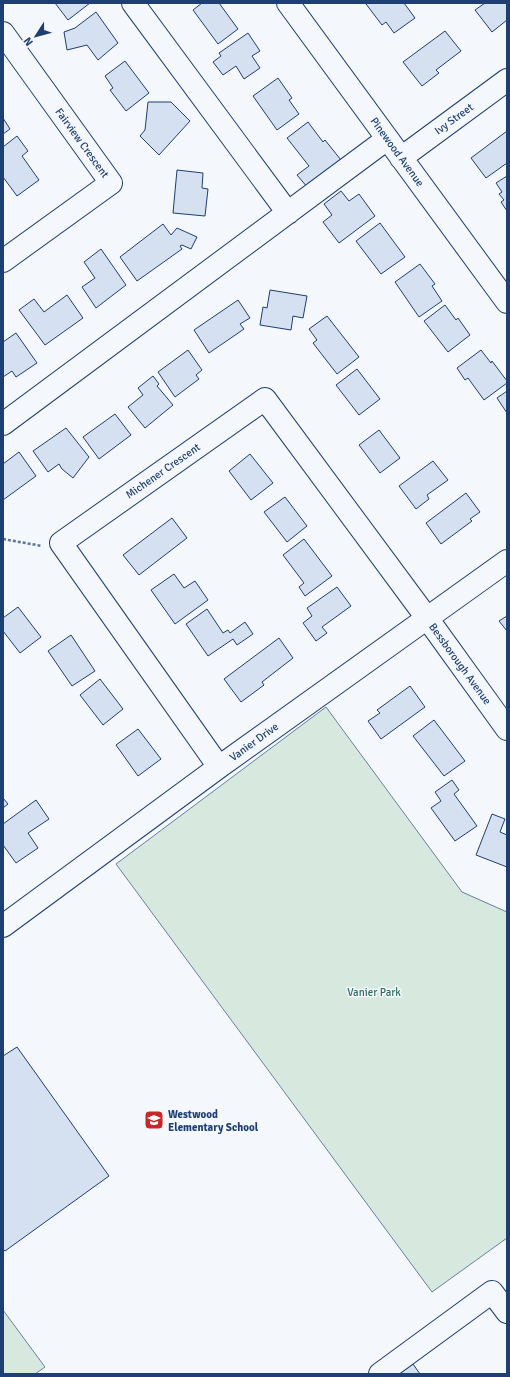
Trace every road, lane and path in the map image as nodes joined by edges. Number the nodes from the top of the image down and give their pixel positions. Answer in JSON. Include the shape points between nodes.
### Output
{"nodes":[{"id":1,"x":133,"y":3,"type":"edge"},
{"id":2,"x":288,"y":3,"type":"edge"},
{"id":3,"x":3,"y":34,"type":"edge"},
{"id":4,"x":507,"y":80,"type":"edge"},
{"id":5,"x":387,"y":138,"type":"junction"},
{"id":6,"x":401,"y":158,"type":"junction"},
{"id":7,"x":288,"y":213,"type":"junction"},
{"id":8,"x":3,"y":262,"type":"edge"},
{"id":9,"x":507,"y":302,"type":"edge"},
{"id":10,"x":3,"y":424,"type":"edge"},
{"id":11,"x":3,"y":539,"type":"edge"},
{"id":12,"x":61,"y":543,"type":"junction"},
{"id":13,"x":507,"y":561,"type":"edge"},
{"id":14,"x":428,"y":618,"type":"junction"},
{"id":15,"x":507,"y":729,"type":"edge"},
{"id":16,"x":219,"y":767,"type":"junction"},
{"id":17,"x":3,"y":926,"type":"edge"},
{"id":18,"x":507,"y":1312,"type":"edge"},
{"id":19,"x":380,"y":1374,"type":"edge"}],
"edges":[{"from":1,"to":7,"type":"street"},
{"from":2,"to":5,"type":"street","name":"Pinewood Avenue"},
{"from":3,"to":8,"type":"street","name":"Fairview Crescent","via":[[111,183]]},
{"from":4,"to":6,"type":"street","name":"Ivy Street"},
{"from":5,"to":6,"type":"street","name":"Pinewood Avenue"},
{"from":5,"to":7,"type":"street"},
{"from":6,"to":9,"type":"street","name":"Pinewood Avenue"},
{"from":7,"to":10,"type":"street"},
{"from":11,"to":12,"type":"path","via":[[54,548]]},
{"from":12,"to":14,"type":"street","name":"Michener Crescent","via":[[265,398]]},
{"from":12,"to":16,"type":"street"},
{"from":13,"to":14,"type":"street","name":"Vanier Drive"},
{"from":14,"to":15,"type":"street","name":"Bessborough Avenue"},
{"from":14,"to":16,"type":"street","name":"Vanier Drive"},
{"from":16,"to":17,"type":"street","name":"Vanier Drive"},
{"from":18,"to":19,"type":"street","via":[[492,1292]]}]}
